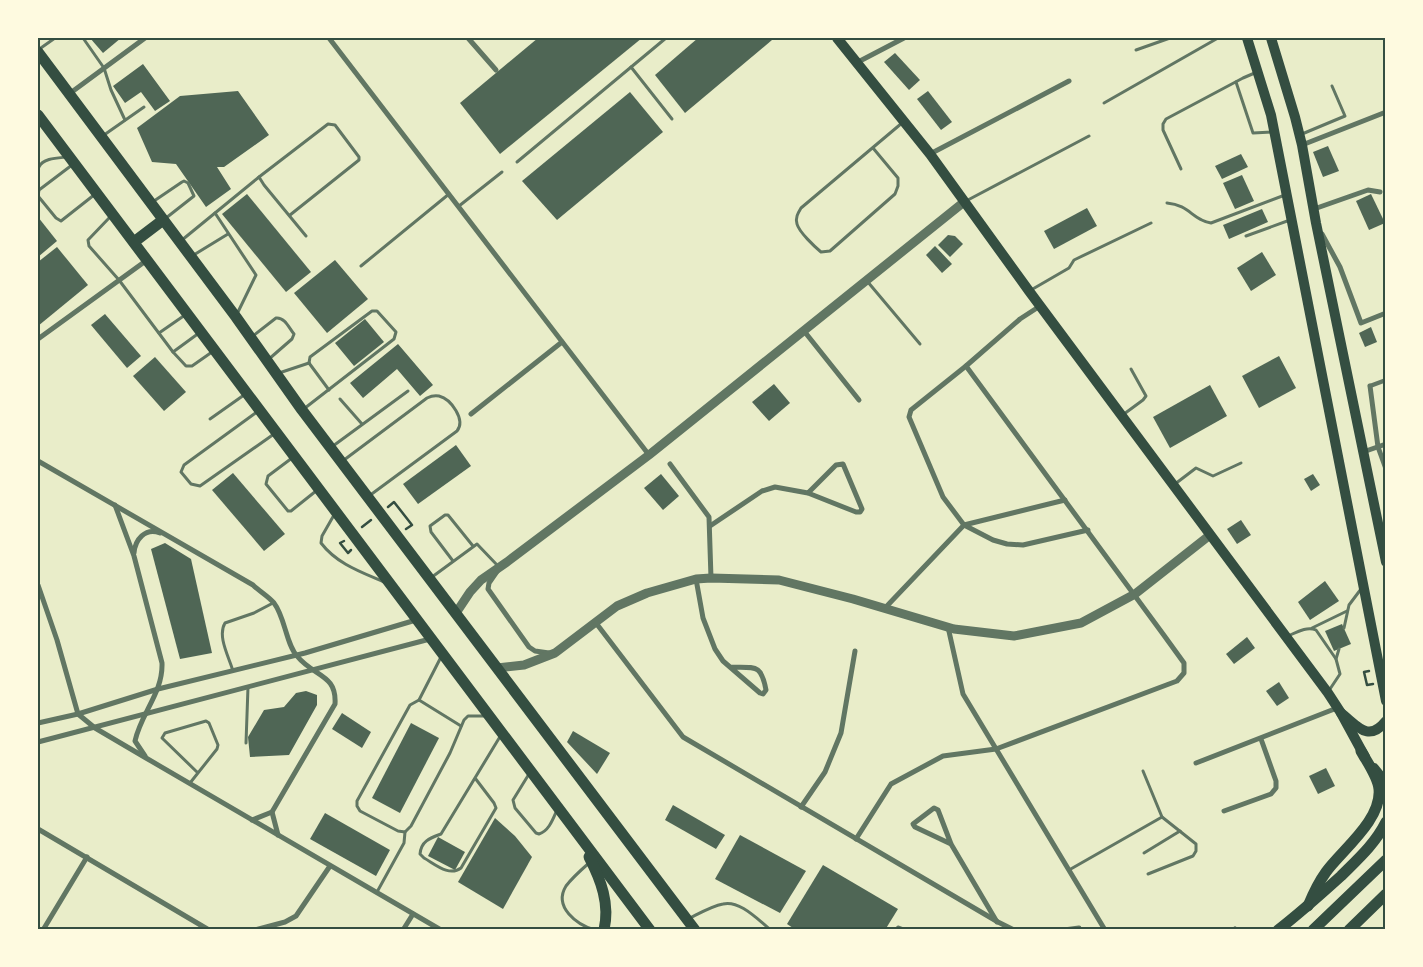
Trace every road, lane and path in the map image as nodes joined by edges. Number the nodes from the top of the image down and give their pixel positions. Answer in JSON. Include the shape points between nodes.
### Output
{"nodes":[{"id":1,"x":55,"y":38,"type":"edge"},
{"id":2,"x":83,"y":38,"type":"edge"},
{"id":3,"x":145,"y":38,"type":"edge"},
{"id":4,"x":329,"y":38,"type":"edge"},
{"id":5,"x":468,"y":38,"type":"edge"},
{"id":6,"x":666,"y":38,"type":"edge"},
{"id":7,"x":837,"y":38,"type":"edge"},
{"id":8,"x":904,"y":38,"type":"edge"},
{"id":9,"x":1170,"y":38,"type":"edge"},
{"id":10,"x":1218,"y":38,"type":"edge"},
{"id":11,"x":1247,"y":38,"type":"edge"},
{"id":12,"x":1271,"y":38,"type":"edge"},
{"id":13,"x":1136,"y":50,"type":"dead end"},
{"id":14,"x":38,"y":51,"type":"edge"},
{"id":15,"x":858,"y":62,"type":"junction"},
{"id":16,"x":631,"y":67,"type":"junction"},
{"id":17,"x":104,"y":68,"type":"junction"},
{"id":18,"x":496,"y":70,"type":"dead end"},
{"id":19,"x":1257,"y":72,"type":"junction"},
{"id":20,"x":1069,"y":81,"type":"dead end"},
{"id":21,"x":1236,"y":82,"type":"junction"},
{"id":22,"x":1332,"y":86,"type":"dead end"},
{"id":23,"x":69,"y":94,"type":"junction"},
{"id":24,"x":1104,"y":102,"type":"dead end"},
{"id":25,"x":144,"y":107,"type":"dead end"},
{"id":26,"x":1386,"y":112,"type":"edge"},
{"id":27,"x":38,"y":114,"type":"edge"},
{"id":28,"x":672,"y":119,"type":"dead end"},
{"id":29,"x":125,"y":120,"type":"junction"},
{"id":30,"x":904,"y":121,"type":"junction"},
{"id":31,"x":41,"y":125,"type":"edge"},
{"id":32,"x":1274,"y":132,"type":"junction"},
{"id":33,"x":1089,"y":136,"type":"dead end"},
{"id":34,"x":101,"y":137,"type":"junction"},
{"id":35,"x":1300,"y":140,"type":"junction"},
{"id":36,"x":873,"y":148,"type":"junction"},
{"id":37,"x":930,"y":154,"type":"junction"},
{"id":38,"x":72,"y":160,"type":"junction"},
{"id":39,"x":516,"y":162,"type":"dead end"},
{"id":40,"x":1181,"y":169,"type":"dead end"},
{"id":41,"x":502,"y":172,"type":"dead end"},
{"id":42,"x":259,"y":177,"type":"junction"},
{"id":43,"x":38,"y":180,"type":"edge"},
{"id":44,"x":96,"y":192,"type":"junction"},
{"id":45,"x":1380,"y":192,"type":"dead end"},
{"id":46,"x":449,"y":193,"type":"junction"},
{"id":47,"x":1286,"y":194,"type":"junction"},
{"id":48,"x":964,"y":202,"type":"junction"},
{"id":49,"x":1167,"y":203,"type":"dead end"},
{"id":50,"x":151,"y":204,"type":"junction"},
{"id":51,"x":459,"y":206,"type":"junction"},
{"id":52,"x":1314,"y":209,"type":"junction"},
{"id":53,"x":215,"y":213,"type":"junction"},
{"id":54,"x":113,"y":214,"type":"junction"},
{"id":55,"x":290,"y":215,"type":"junction"},
{"id":56,"x":163,"y":220,"type":"junction"},
{"id":57,"x":1290,"y":220,"type":"junction"},
{"id":58,"x":1151,"y":223,"type":"dead end"},
{"id":59,"x":1316,"y":223,"type":"junction"},
{"id":60,"x":228,"y":234,"type":"junction"},
{"id":61,"x":306,"y":236,"type":"dead end"},
{"id":62,"x":1246,"y":236,"type":"dead end"},
{"id":63,"x":134,"y":242,"type":"junction"},
{"id":64,"x":180,"y":242,"type":"junction"},
{"id":65,"x":191,"y":257,"type":"junction"},
{"id":66,"x":147,"y":260,"type":"junction"},
{"id":67,"x":362,"y":266,"type":"dead end"},
{"id":68,"x":119,"y":280,"type":"junction"},
{"id":69,"x":866,"y":281,"type":"junction"},
{"id":70,"x":1029,"y":291,"type":"junction"},
{"id":71,"x":1040,"y":306,"type":"junction"},
{"id":72,"x":188,"y":313,"type":"junction"},
{"id":73,"x":1386,"y":314,"type":"edge"},
{"id":74,"x":236,"y":317,"type":"junction"},
{"id":75,"x":804,"y":331,"type":"junction"},
{"id":76,"x":201,"y":332,"type":"junction"},
{"id":77,"x":159,"y":333,"type":"junction"},
{"id":78,"x":250,"y":338,"type":"junction"},
{"id":79,"x":38,"y":339,"type":"edge"},
{"id":80,"x":562,"y":342,"type":"junction"},
{"id":81,"x":920,"y":344,"type":"dead end"},
{"id":82,"x":215,"y":350,"type":"junction"},
{"id":83,"x":173,"y":352,"type":"junction"},
{"id":84,"x":267,"y":361,"type":"junction"},
{"id":85,"x":309,"y":363,"type":"junction"},
{"id":86,"x":966,"y":366,"type":"junction"},
{"id":87,"x":1131,"y":369,"type":"dead end"},
{"id":88,"x":276,"y":374,"type":"junction"},
{"id":89,"x":1386,"y":380,"type":"edge"},
{"id":90,"x":1370,"y":386,"type":"joint"},
{"id":91,"x":329,"y":390,"type":"junction"},
{"id":92,"x":408,"y":390,"type":"dead end"},
{"id":93,"x":247,"y":393,"type":"junction"},
{"id":94,"x":340,"y":399,"type":"dead end"},
{"id":95,"x":859,"y":400,"type":"dead end"},
{"id":96,"x":260,"y":410,"type":"junction"},
{"id":97,"x":302,"y":410,"type":"junction"},
{"id":98,"x":471,"y":414,"type":"dead end"},
{"id":99,"x":1121,"y":416,"type":"junction"},
{"id":100,"x":210,"y":419,"type":"dead end"},
{"id":101,"x":362,"y":424,"type":"junction"},
{"id":102,"x":276,"y":432,"type":"junction"},
{"id":103,"x":1386,"y":444,"type":"edge"},
{"id":104,"x":1378,"y":447,"type":"junction"},
{"id":105,"x":331,"y":448,"type":"junction"},
{"id":106,"x":1363,"y":452,"type":"junction"},
{"id":107,"x":649,"y":455,"type":"junction"},
{"id":108,"x":294,"y":457,"type":"junction"},
{"id":109,"x":38,"y":461,"type":"edge"},
{"id":110,"x":341,"y":462,"type":"junction"},
{"id":111,"x":1241,"y":463,"type":"dead end"},
{"id":112,"x":670,"y":464,"type":"dead end"},
{"id":113,"x":1386,"y":469,"type":"edge"},
{"id":114,"x":1173,"y":486,"type":"junction"},
{"id":115,"x":318,"y":489,"type":"junction"},
{"id":116,"x":808,"y":493,"type":"junction"},
{"id":117,"x":368,"y":497,"type":"junction"},
{"id":118,"x":1065,"y":500,"type":"junction"},
{"id":119,"x":115,"y":505,"type":"junction"},
{"id":120,"x":387,"y":508,"type":"dead end"},
{"id":121,"x":336,"y":513,"type":"junction"},
{"id":122,"x":371,"y":520,"type":"dead end"},
{"id":123,"x":412,"y":525,"type":"dead end"},
{"id":124,"x":964,"y":525,"type":"junction"},
{"id":125,"x":710,"y":526,"type":"junction"},
{"id":126,"x":1088,"y":530,"type":"junction"},
{"id":127,"x":356,"y":532,"type":"dead end"},
{"id":128,"x":1210,"y":535,"type":"junction"},
{"id":129,"x":167,"y":536,"type":"junction"},
{"id":130,"x":348,"y":538,"type":"dead end"},
{"id":131,"x":340,"y":544,"type":"dead end"},
{"id":132,"x":473,"y":546,"type":"junction"},
{"id":133,"x":134,"y":556,"type":"junction"},
{"id":134,"x":1385,"y":559,"type":"edge"},
{"id":135,"x":453,"y":561,"type":"junction"},
{"id":136,"x":499,"y":567,"type":"junction"},
{"id":137,"x":711,"y":578,"type":"junction"},
{"id":138,"x":430,"y":579,"type":"junction"},
{"id":139,"x":696,"y":579,"type":"junction"},
{"id":140,"x":389,"y":584,"type":"junction"},
{"id":141,"x":38,"y":585,"type":"edge"},
{"id":142,"x":1363,"y":587,"type":"junction"},
{"id":143,"x":1134,"y":594,"type":"junction"},
{"id":144,"x":274,"y":603,"type":"junction"},
{"id":145,"x":886,"y":608,"type":"junction"},
{"id":146,"x":1347,"y":611,"type":"junction"},
{"id":147,"x":456,"y":613,"type":"junction"},
{"id":148,"x":416,"y":620,"type":"junction"},
{"id":149,"x":596,"y":623,"type":"junction"},
{"id":150,"x":948,"y":627,"type":"junction"},
{"id":151,"x":1311,"y":628,"type":"junction"},
{"id":152,"x":1344,"y":628,"type":"dead end"},
{"id":153,"x":1285,"y":637,"type":"junction"},
{"id":154,"x":430,"y":639,"type":"junction"},
{"id":155,"x":1339,"y":649,"type":"dead end"},
{"id":156,"x":855,"y":651,"type":"dead end"},
{"id":157,"x":554,"y":653,"type":"junction"},
{"id":158,"x":442,"y":654,"type":"junction"},
{"id":159,"x":295,"y":655,"type":"junction"},
{"id":160,"x":1336,"y":659,"type":"junction"},
{"id":161,"x":730,"y":667,"type":"junction"},
{"id":162,"x":497,"y":668,"type":"junction"},
{"id":163,"x":233,"y":670,"type":"junction"},
{"id":164,"x":311,"y":670,"type":"junction"},
{"id":165,"x":1364,"y":672,"type":"dead end"},
{"id":166,"x":1368,"y":685,"type":"dead end"},
{"id":167,"x":248,"y":688,"type":"junction"},
{"id":168,"x":158,"y":689,"type":"junction"},
{"id":169,"x":1328,"y":693,"type":"junction"},
{"id":170,"x":419,"y":700,"type":"junction"},
{"id":171,"x":1386,"y":701,"type":"edge"},
{"id":172,"x":1339,"y":710,"type":"junction"},
{"id":173,"x":146,"y":712,"type":"junction"},
{"id":174,"x":78,"y":714,"type":"junction"},
{"id":175,"x":489,"y":716,"type":"junction"},
{"id":176,"x":1386,"y":721,"type":"edge"},
{"id":177,"x":38,"y":723,"type":"edge"},
{"id":178,"x":461,"y":726,"type":"junction"},
{"id":179,"x":95,"y":728,"type":"junction"},
{"id":180,"x":502,"y":734,"type":"junction"},
{"id":181,"x":1260,"y":739,"type":"junction"},
{"id":182,"x":38,"y":742,"type":"edge"},
{"id":183,"x":246,"y":743,"type":"dead end"},
{"id":184,"x":996,"y":749,"type":"junction"},
{"id":185,"x":1361,"y":751,"type":"junction"},
{"id":186,"x":146,"y":758,"type":"junction"},
{"id":187,"x":1196,"y":763,"type":"dead end"},
{"id":188,"x":1143,"y":770,"type":"dead end"},
{"id":189,"x":530,"y":772,"type":"junction"},
{"id":190,"x":198,"y":774,"type":"junction"},
{"id":191,"x":475,"y":778,"type":"junction"},
{"id":192,"x":1386,"y":783,"type":"edge"},
{"id":193,"x":190,"y":784,"type":"junction"},
{"id":194,"x":801,"y":806,"type":"junction"},
{"id":195,"x":558,"y":808,"type":"junction"},
{"id":196,"x":1224,"y":811,"type":"dead end"},
{"id":197,"x":272,"y":812,"type":"junction"},
{"id":198,"x":1162,"y":817,"type":"junction"},
{"id":199,"x":252,"y":820,"type":"junction"},
{"id":200,"x":1386,"y":822,"type":"edge"},
{"id":201,"x":38,"y":829,"type":"edge"},
{"id":202,"x":405,"y":832,"type":"junction"},
{"id":203,"x":1180,"y":832,"type":"junction"},
{"id":204,"x":577,"y":834,"type":"junction"},
{"id":205,"x":278,"y":835,"type":"junction"},
{"id":206,"x":856,"y":839,"type":"junction"},
{"id":207,"x":951,"y":844,"type":"junction"},
{"id":208,"x":1144,"y":853,"type":"dead end"},
{"id":209,"x":87,"y":857,"type":"junction"},
{"id":210,"x":591,"y":860,"type":"junction"},
{"id":211,"x":1386,"y":860,"type":"edge"},
{"id":212,"x":330,"y":866,"type":"junction"},
{"id":213,"x":1069,"y":870,"type":"junction"},
{"id":214,"x":1148,"y":874,"type":"dead end"},
{"id":215,"x":376,"y":893,"type":"junction"},
{"id":216,"x":1386,"y":894,"type":"edge"},
{"id":217,"x":1308,"y":906,"type":"junction"},
{"id":218,"x":413,"y":914,"type":"junction"},
{"id":219,"x":998,"y":922,"type":"junction"},
{"id":220,"x":691,"y":924,"type":"edge"},
{"id":221,"x":1079,"y":928,"type":"dead end"},
{"id":222,"x":1350,"y":929,"type":"edge"},
{"id":223,"x":43,"y":930,"type":"edge"},
{"id":224,"x":209,"y":930,"type":"edge"},
{"id":225,"x":255,"y":930,"type":"edge"},
{"id":226,"x":404,"y":930,"type":"edge"},
{"id":227,"x":441,"y":930,"type":"edge"},
{"id":228,"x":595,"y":930,"type":"edge"},
{"id":229,"x":604,"y":930,"type":"edge"},
{"id":230,"x":650,"y":930,"type":"edge"},
{"id":231,"x":701,"y":930,"type":"edge"},
{"id":232,"x":771,"y":930,"type":"edge"},
{"id":233,"x":895,"y":930,"type":"edge"},
{"id":234,"x":906,"y":930,"type":"edge"},
{"id":235,"x":1014,"y":930,"type":"edge"},
{"id":236,"x":1064,"y":930,"type":"edge"},
{"id":237,"x":1104,"y":930,"type":"edge"},
{"id":238,"x":1278,"y":930,"type":"edge"},
{"id":239,"x":1313,"y":930,"type":"edge"}],
"edges":[{"from":1,"to":14,"type":"lane"},
{"from":2,"to":17,"type":"lane"},
{"from":3,"to":17,"type":"street"},
{"from":4,"to":46,"type":"street"},
{"from":5,"to":18,"type":"street"},
{"from":6,"to":16,"type":"lane"},
{"from":7,"to":15,"type":"main road"},
{"from":8,"to":15,"type":"street"},
{"from":9,"to":13,"type":"lane"},
{"from":10,"to":24,"type":"lane"},
{"from":11,"to":19,"type":"main road"},
{"from":12,"to":35,"type":"main road"},
{"from":14,"to":23,"type":"highway"},
{"from":15,"to":30,"type":"main road"},
{"from":16,"to":28,"type":"lane"},
{"from":16,"to":39,"type":"lane"},
{"from":17,"to":23,"type":"street"},
{"from":17,"to":29,"type":"lane"},
{"from":19,"to":21,"type":"lane"},
{"from":19,"to":32,"type":"main road"},
{"from":20,"to":37,"type":"street"},
{"from":21,"to":32,"type":"lane","via":[[1253,133]]},
{"from":21,"to":40,"type":"lane","via":[[1163,124]]},
{"from":22,"to":35,"type":"lane","via":[[1345,116]]},
{"from":23,"to":34,"type":"highway"},
{"from":25,"to":29,"type":"lane"},
{"from":26,"to":35,"type":"street"},
{"from":27,"to":31,"type":"highway"},
{"from":29,"to":34,"type":"lane"},
{"from":30,"to":36,"type":"lane"},
{"from":30,"to":37,"type":"main road"},
{"from":31,"to":38,"type":"highway"},
{"from":32,"to":47,"type":"main road"},
{"from":33,"to":48,"type":"lane"},
{"from":34,"to":50,"type":"highway"},
{"from":35,"to":52,"type":"main road"},
{"from":36,"to":36,"type":"lane","via":[[801,208],[797,215],[797,225],[821,252],[830,251],[895,194],[898,178]]},
{"from":37,"to":48,"type":"main road"},
{"from":38,"to":43,"type":"lane","via":[[46,160],[38,169]]},
{"from":38,"to":44,"type":"highway"},
{"from":38,"to":44,"type":"lane","via":[[40,190],[38,196],[62,221]]},
{"from":41,"to":51,"type":"lane"},
{"from":42,"to":53,"type":"lane"},
{"from":42,"to":55,"type":"lane"},
{"from":42,"to":55,"type":"lane","via":[[328,124],[335,125],[359,160]]},
{"from":44,"to":54,"type":"highway"},
{"from":45,"to":52,"type":"street","via":[[1368,190]]},
{"from":46,"to":51,"type":"street"},
{"from":46,"to":67,"type":"lane"},
{"from":47,"to":49,"type":"lane","via":[[1211,223],[1199,220],[1178,204]]},
{"from":47,"to":57,"type":"main road"},
{"from":48,"to":69,"type":"street"},
{"from":48,"to":70,"type":"main road"},
{"from":50,"to":56,"type":"highway"},
{"from":50,"to":56,"type":"lane","via":[[182,182],[188,183],[194,196]]},
{"from":51,"to":80,"type":"street"},
{"from":52,"to":59,"type":"main road"},
{"from":53,"to":60,"type":"lane"},
{"from":53,"to":64,"type":"lane"},
{"from":54,"to":63,"type":"highway"},
{"from":54,"to":68,"type":"lane","via":[[88,240],[89,246]]},
{"from":55,"to":61,"type":"lane"},
{"from":56,"to":63,"type":"highway"},
{"from":56,"to":64,"type":"highway"},
{"from":57,"to":62,"type":"lane"},
{"from":57,"to":142,"type":"main road"},
{"from":58,"to":70,"type":"lane","via":[[1074,260],[1069,268]]},
{"from":59,"to":73,"type":"street","via":[[1340,267],[1361,323]]},
{"from":59,"to":106,"type":"main road"},
{"from":60,"to":65,"type":"lane"},
{"from":60,"to":74,"type":"lane","via":[[256,276]]},
{"from":63,"to":66,"type":"highway"},
{"from":64,"to":65,"type":"highway"},
{"from":65,"to":74,"type":"highway"},
{"from":66,"to":68,"type":"street"},
{"from":66,"to":72,"type":"highway"},
{"from":68,"to":77,"type":"lane"},
{"from":68,"to":79,"type":"street"},
{"from":69,"to":75,"type":"street"},
{"from":69,"to":81,"type":"lane"},
{"from":70,"to":71,"type":"main road"},
{"from":71,"to":86,"type":"street"},
{"from":71,"to":99,"type":"main road"},
{"from":72,"to":76,"type":"highway"},
{"from":72,"to":77,"type":"lane"},
{"from":74,"to":78,"type":"highway"},
{"from":75,"to":95,"type":"street"},
{"from":75,"to":107,"type":"street"},
{"from":76,"to":82,"type":"highway"},
{"from":76,"to":83,"type":"lane"},
{"from":77,"to":83,"type":"lane"},
{"from":78,"to":84,"type":"highway"},
{"from":78,"to":84,"type":"lane","via":[[276,318],[283,319],[289,326],[294,334],[292,339]]},
{"from":80,"to":98,"type":"street"},
{"from":80,"to":107,"type":"street"},
{"from":82,"to":83,"type":"lane","via":[[192,366],[186,366]]},
{"from":82,"to":93,"type":"highway"},
{"from":84,"to":88,"type":"highway"},
{"from":85,"to":88,"type":"lane"},
{"from":85,"to":91,"type":"lane"},
{"from":85,"to":91,"type":"lane","via":[[310,357],[372,311],[377,311],[396,332],[394,339]]},
{"from":86,"to":118,"type":"street"},
{"from":86,"to":124,"type":"street","via":[[911,410],[909,417],[943,497]]},
{"from":87,"to":99,"type":"lane","via":[[1146,396]]},
{"from":88,"to":97,"type":"highway"},
{"from":89,"to":90,"type":"street"},
{"from":90,"to":104,"type":"street"},
{"from":91,"to":97,"type":"lane"},
{"from":92,"to":101,"type":"lane"},
{"from":93,"to":96,"type":"highway"},
{"from":93,"to":100,"type":"lane"},
{"from":94,"to":101,"type":"lane"},
{"from":96,"to":102,"type":"highway"},
{"from":96,"to":102,"type":"lane","via":[[184,465],[181,472],[190,484],[200,486]]},
{"from":97,"to":105,"type":"highway"},
{"from":99,"to":114,"type":"main road"},
{"from":101,"to":105,"type":"lane"},
{"from":102,"to":108,"type":"highway"},
{"from":103,"to":104,"type":"street"},
{"from":104,"to":106,"type":"street"},
{"from":104,"to":113,"type":"street"},
{"from":105,"to":110,"type":"highway"},
{"from":106,"to":134,"type":"main road"},
{"from":107,"to":136,"type":"street"},
{"from":108,"to":115,"type":"highway"},
{"from":108,"to":115,"type":"lane","via":[[268,476],[266,484],[288,511]]},
{"from":109,"to":119,"type":"street"},
{"from":110,"to":117,"type":"highway"},
{"from":110,"to":117,"type":"lane","via":[[427,398],[441,396],[453,407],[461,421],[457,430]]},
{"from":111,"to":114,"type":"lane","via":[[1213,476],[1196,468]]},
{"from":112,"to":125,"type":"street","via":[[709,517]]},
{"from":114,"to":128,"type":"main road"},
{"from":115,"to":121,"type":"highway"},
{"from":116,"to":116,"type":"street","via":[[856,512],[862,509],[843,464],[836,465]]},
{"from":116,"to":125,"type":"street","via":[[768,488]]},
{"from":117,"to":138,"type":"highway"},
{"from":118,"to":124,"type":"street"},
{"from":118,"to":126,"type":"street"},
{"from":119,"to":129,"type":"street"},
{"from":119,"to":133,"type":"street"},
{"from":120,"to":123,"type":"path","via":[[394,502]]},
{"from":121,"to":140,"type":"highway"},
{"from":121,"to":140,"type":"lane","via":[[322,536],[321,544],[348,566]]},
{"from":122,"to":127,"type":"path"},
{"from":124,"to":126,"type":"street","via":[[993,540],[1023,545]]},
{"from":124,"to":145,"type":"street"},
{"from":125,"to":137,"type":"street"},
{"from":126,"to":143,"type":"street"},
{"from":128,"to":143,"type":"street"},
{"from":128,"to":153,"type":"main road"},
{"from":129,"to":133,"type":"street","via":[[155,532],[143,534],[135,544]]},
{"from":129,"to":144,"type":"street","via":[[253,585]]},
{"from":130,"to":131,"type":"path"},
{"from":132,"to":135,"type":"lane"},
{"from":132,"to":135,"type":"lane","via":[[448,515],[430,526]]},
{"from":132,"to":136,"type":"lane","via":[[481,547]]},
{"from":133,"to":168,"type":"street","via":[[162,663],[163,676]]},
{"from":135,"to":138,"type":"lane"},
{"from":136,"to":147,"type":"street","via":[[481,580]]},
{"from":136,"to":157,"type":"street","via":[[488,590],[529,647]]},
{"from":137,"to":139,"type":"street"},
{"from":137,"to":145,"type":"street","via":[[779,580]]},
{"from":138,"to":147,"type":"highway"},
{"from":139,"to":149,"type":"street","via":[[647,593],[618,606]]},
{"from":139,"to":161,"type":"street","via":[[703,618],[712,642]]},
{"from":140,"to":148,"type":"highway"},
{"from":141,"to":174,"type":"street"},
{"from":142,"to":146,"type":"lane"},
{"from":142,"to":171,"type":"main road"},
{"from":143,"to":150,"type":"street","via":[[1081,623],[1014,636]]},
{"from":143,"to":184,"type":"street","via":[[1184,664],[1184,673],[1177,681]]},
{"from":144,"to":159,"type":"street"},
{"from":144,"to":163,"type":"lane","via":[[225,623],[222,636]]},
{"from":145,"to":150,"type":"street"},
{"from":146,"to":151,"type":"lane"},
{"from":146,"to":152,"type":"lane"},
{"from":147,"to":162,"type":"highway"},
{"from":148,"to":154,"type":"highway"},
{"from":148,"to":159,"type":"street"},
{"from":149,"to":157,"type":"street"},
{"from":149,"to":194,"type":"street","via":[[683,737]]},
{"from":150,"to":184,"type":"street","via":[[963,694]]},
{"from":151,"to":153,"type":"lane"},
{"from":151,"to":160,"type":"lane","via":[[1316,630]]},
{"from":153,"to":169,"type":"main road"},
{"from":154,"to":158,"type":"highway"},
{"from":154,"to":164,"type":"street"},
{"from":155,"to":160,"type":"lane"},
{"from":156,"to":194,"type":"street","via":[[841,732],[825,772]]},
{"from":157,"to":162,"type":"street","via":[[524,665]]},
{"from":158,"to":170,"type":"lane"},
{"from":158,"to":175,"type":"highway"},
{"from":159,"to":163,"type":"street"},
{"from":159,"to":164,"type":"street"},
{"from":160,"to":169,"type":"lane","via":[[1340,674]]},
{"from":161,"to":161,"type":"street","via":[[760,670],[766,690],[760,693]]},
{"from":162,"to":220,"type":"highway"},
{"from":163,"to":168,"type":"street"},
{"from":164,"to":167,"type":"street"},
{"from":164,"to":197,"type":"street","via":[[332,685],[336,693],[335,704]]},
{"from":165,"to":166,"type":"path"},
{"from":167,"to":173,"type":"street"},
{"from":167,"to":183,"type":"lane"},
{"from":168,"to":173,"type":"street"},
{"from":168,"to":174,"type":"street"},
{"from":169,"to":172,"type":"main road"},
{"from":170,"to":178,"type":"lane"},
{"from":170,"to":202,"type":"lane","via":[[410,705],[357,801],[360,811]]},
{"from":172,"to":176,"type":"main road","via":[[1369,733]]},
{"from":172,"to":181,"type":"street"},
{"from":172,"to":185,"type":"main road"},
{"from":173,"to":179,"type":"street"},
{"from":173,"to":186,"type":"street","via":[[136,742]]},
{"from":174,"to":177,"type":"street"},
{"from":174,"to":179,"type":"street"},
{"from":175,"to":178,"type":"lane","via":[[468,716]]},
{"from":175,"to":180,"type":"highway"},
{"from":178,"to":202,"type":"lane","via":[[411,826]]},
{"from":179,"to":182,"type":"street"},
{"from":179,"to":186,"type":"street"},
{"from":180,"to":189,"type":"highway"},
{"from":180,"to":191,"type":"lane"},
{"from":181,"to":187,"type":"street"},
{"from":181,"to":196,"type":"street","via":[[1276,788],[1272,794]]},
{"from":184,"to":206,"type":"street","via":[[943,756],[891,784]]},
{"from":184,"to":213,"type":"street"},
{"from":185,"to":192,"type":"main road"},
{"from":185,"to":217,"type":"highway","via":[[1379,788],[1375,810],[1317,884]]},
{"from":186,"to":193,"type":"street"},
{"from":188,"to":198,"type":"lane"},
{"from":189,"to":195,"type":"highway"},
{"from":189,"to":195,"type":"lane","via":[[513,800],[515,808],[539,834],[550,825]]},
{"from":190,"to":190,"type":"lane","via":[[218,744],[206,721],[165,733],[162,738]]},
{"from":190,"to":193,"type":"lane"},
{"from":191,"to":191,"type":"lane","via":[[441,834],[426,841],[421,849],[420,854],[424,858],[451,873],[461,868],[496,808]]},
{"from":193,"to":199,"type":"street"},
{"from":194,"to":206,"type":"street"},
{"from":195,"to":204,"type":"highway"},
{"from":197,"to":199,"type":"street"},
{"from":197,"to":205,"type":"street"},
{"from":198,"to":203,"type":"lane"},
{"from":198,"to":213,"type":"lane"},
{"from":199,"to":205,"type":"street"},
{"from":200,"to":217,"type":"highway","via":[[1367,851]]},
{"from":201,"to":209,"type":"street"},
{"from":202,"to":215,"type":"lane","via":[[404,843]]},
{"from":203,"to":208,"type":"lane"},
{"from":203,"to":214,"type":"lane","via":[[1196,844],[1193,856]]},
{"from":204,"to":210,"type":"highway"},
{"from":204,"to":230,"type":"highway"},
{"from":205,"to":212,"type":"street"},
{"from":206,"to":219,"type":"street"},
{"from":207,"to":207,"type":"street","via":[[936,808],[913,824],[915,827]]},
{"from":207,"to":219,"type":"street"},
{"from":209,"to":223,"type":"street"},
{"from":209,"to":224,"type":"street"},
{"from":210,"to":228,"type":"lane","via":[[565,888],[562,900],[566,911],[577,922]]},
{"from":210,"to":229,"type":"highway","via":[[606,903]]},
{"from":211,"to":239,"type":"highway"},
{"from":212,"to":215,"type":"street"},
{"from":212,"to":225,"type":"street","via":[[296,916]]},
{"from":213,"to":237,"type":"street"},
{"from":215,"to":218,"type":"street"},
{"from":216,"to":222,"type":"highway"},
{"from":217,"to":238,"type":"highway"},
{"from":218,"to":226,"type":"street"},
{"from":218,"to":227,"type":"street"},
{"from":219,"to":235,"type":"street"},
{"from":220,"to":231,"type":"highway"},
{"from":220,"to":232,"type":"lane","via":[[724,903],[743,909]]},
{"from":221,"to":236,"type":"street"},
{"from":233,"to":234,"type":"lane","via":[[898,927]]}]}
